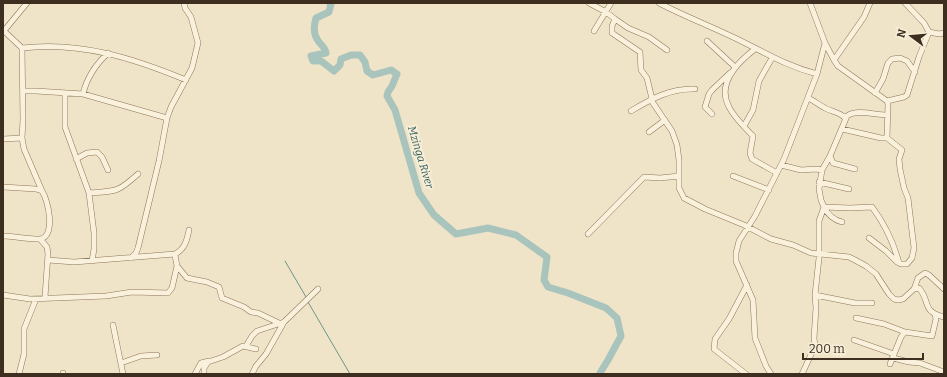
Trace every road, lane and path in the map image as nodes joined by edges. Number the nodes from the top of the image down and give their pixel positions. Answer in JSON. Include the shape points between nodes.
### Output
{"nodes":[{"id":1,"x":27,"y":3,"type":"edge"},
{"id":2,"x":184,"y":3,"type":"edge"},
{"id":3,"x":589,"y":3,"type":"edge"},
{"id":4,"x":611,"y":3,"type":"edge"},
{"id":5,"x":659,"y":3,"type":"edge"},
{"id":6,"x":810,"y":3,"type":"edge"},
{"id":7,"x":870,"y":3,"type":"edge"},
{"id":8,"x":905,"y":3,"type":"edge"},
{"id":9,"x":606,"y":12,"type":"junction"},
{"id":10,"x":615,"y":19,"type":"junction"},
{"id":11,"x":3,"y":31,"type":"edge"},
{"id":12,"x":594,"y":31,"type":"dead end"},
{"id":13,"x":929,"y":32,"type":"junction"},
{"id":14,"x":944,"y":33,"type":"edge"},
{"id":15,"x":708,"y":40,"type":"dead end"},
{"id":16,"x":825,"y":43,"type":"junction"},
{"id":17,"x":22,"y":48,"type":"junction"},
{"id":18,"x":755,"y":49,"type":"junction"},
{"id":19,"x":667,"y":50,"type":"dead end"},
{"id":20,"x":108,"y":53,"type":"junction"},
{"id":21,"x":772,"y":58,"type":"junction"},
{"id":22,"x":834,"y":60,"type":"junction"},
{"id":23,"x":734,"y":68,"type":"junction"},
{"id":24,"x":915,"y":72,"type":"junction"},
{"id":25,"x":818,"y":74,"type":"junction"},
{"id":26,"x":186,"y":80,"type":"junction"},
{"id":27,"x":695,"y":89,"type":"dead end"},
{"id":28,"x":23,"y":91,"type":"junction"},
{"id":29,"x":65,"y":93,"type":"junction"},
{"id":30,"x":875,"y":93,"type":"junction"},
{"id":31,"x":83,"y":94,"type":"junction"},
{"id":32,"x":808,"y":98,"type":"junction"},
{"id":33,"x":652,"y":99,"type":"junction"},
{"id":34,"x":887,"y":101,"type":"junction"},
{"id":35,"x":631,"y":111,"type":"dead end"},
{"id":36,"x":712,"y":114,"type":"dead end"},
{"id":37,"x":887,"y":115,"type":"junction"},
{"id":38,"x":167,"y":118,"type":"junction"},
{"id":39,"x":845,"y":118,"type":"junction"},
{"id":40,"x":665,"y":120,"type":"junction"},
{"id":41,"x":744,"y":126,"type":"junction"},
{"id":42,"x":842,"y":129,"type":"junction"},
{"id":43,"x":649,"y":132,"type":"dead end"},
{"id":44,"x":22,"y":138,"type":"junction"},
{"id":45,"x":887,"y":138,"type":"junction"},
{"id":46,"x":3,"y":140,"type":"edge"},
{"id":47,"x":830,"y":156,"type":"junction"},
{"id":48,"x":76,"y":159,"type":"junction"},
{"id":49,"x":781,"y":165,"type":"junction"},
{"id":50,"x":855,"y":169,"type":"dead end"},
{"id":51,"x":108,"y":170,"type":"dead end"},
{"id":52,"x":822,"y":170,"type":"junction"},
{"id":53,"x":777,"y":173,"type":"junction"},
{"id":54,"x":138,"y":174,"type":"dead end"},
{"id":55,"x":679,"y":176,"type":"junction"},
{"id":56,"x":733,"y":176,"type":"dead end"},
{"id":57,"x":819,"y":182,"type":"junction"},
{"id":58,"x":3,"y":187,"type":"edge"},
{"id":59,"x":848,"y":189,"type":"dead end"},
{"id":60,"x":769,"y":190,"type":"junction"},
{"id":61,"x":42,"y":191,"type":"junction"},
{"id":62,"x":89,"y":193,"type":"junction"},
{"id":63,"x":824,"y":207,"type":"junction"},
{"id":64,"x":842,"y":222,"type":"dead end"},
{"id":65,"x":749,"y":227,"type":"junction"},
{"id":66,"x":49,"y":230,"type":"junction"},
{"id":67,"x":189,"y":230,"type":"dead end"},
{"id":68,"x":588,"y":234,"type":"dead end"},
{"id":69,"x":3,"y":236,"type":"edge"},
{"id":70,"x":869,"y":238,"type":"dead end"},
{"id":71,"x":40,"y":239,"type":"junction"},
{"id":72,"x":47,"y":247,"type":"junction"},
{"id":73,"x":174,"y":254,"type":"junction"},
{"id":74,"x":818,"y":254,"type":"junction"},
{"id":75,"x":131,"y":258,"type":"junction"},
{"id":76,"x":48,"y":260,"type":"junction"},
{"id":77,"x":92,"y":261,"type":"junction"},
{"id":78,"x":899,"y":263,"type":"junction"},
{"id":79,"x":177,"y":266,"type":"junction"},
{"id":80,"x":186,"y":277,"type":"junction"},
{"id":81,"x":173,"y":281,"type":"junction"},
{"id":82,"x":747,"y":285,"type":"junction"},
{"id":83,"x":318,"y":289,"type":"dead end"},
{"id":84,"x":914,"y":289,"type":"junction"},
{"id":85,"x":944,"y":289,"type":"edge"},
{"id":86,"x":3,"y":295,"type":"edge"},
{"id":87,"x":815,"y":296,"type":"junction"},
{"id":88,"x":45,"y":297,"type":"junction"},
{"id":89,"x":36,"y":299,"type":"junction"},
{"id":90,"x":872,"y":303,"type":"dead end"},
{"id":91,"x":935,"y":314,"type":"junction"},
{"id":92,"x":944,"y":317,"type":"edge"},
{"id":93,"x":856,"y":318,"type":"dead end"},
{"id":94,"x":282,"y":323,"type":"junction"},
{"id":95,"x":113,"y":325,"type":"dead end"},
{"id":96,"x":905,"y":332,"type":"junction"},
{"id":97,"x":854,"y":340,"type":"dead end"},
{"id":98,"x":246,"y":346,"type":"junction"},
{"id":99,"x":256,"y":350,"type":"dead end"},
{"id":100,"x":157,"y":355,"type":"dead end"},
{"id":101,"x":893,"y":356,"type":"junction"},
{"id":102,"x":212,"y":361,"type":"junction"},
{"id":103,"x":121,"y":363,"type":"junction"},
{"id":104,"x":890,"y":364,"type":"dead end"},
{"id":105,"x":944,"y":372,"type":"edge"},
{"id":106,"x":18,"y":374,"type":"edge"},
{"id":107,"x":123,"y":374,"type":"edge"},
{"id":108,"x":195,"y":374,"type":"edge"},
{"id":109,"x":204,"y":374,"type":"edge"},
{"id":110,"x":252,"y":374,"type":"edge"},
{"id":111,"x":746,"y":374,"type":"edge"},
{"id":112,"x":771,"y":374,"type":"edge"},
{"id":113,"x":802,"y":374,"type":"edge"}],
"edges":[{"from":1,"to":11,"type":"street"},
{"from":2,"to":26,"type":"street","via":[[198,43],[192,68]]},
{"from":3,"to":9,"type":"street"},
{"from":4,"to":9,"type":"street"},
{"from":5,"to":18,"type":"street"},
{"from":6,"to":16,"type":"street"},
{"from":7,"to":22,"type":"street","via":[[864,17]]},
{"from":8,"to":13,"type":"street"},
{"from":9,"to":10,"type":"street"},
{"from":9,"to":12,"type":"street"},
{"from":10,"to":19,"type":"street"},
{"from":10,"to":33,"type":"street","via":[[612,33],[637,49],[641,55],[641,70],[647,78]]},
{"from":11,"to":17,"type":"street"},
{"from":13,"to":14,"type":"street"},
{"from":13,"to":24,"type":"street"},
{"from":15,"to":23,"type":"street"},
{"from":16,"to":22,"type":"street"},
{"from":16,"to":25,"type":"street"},
{"from":17,"to":20,"type":"street","via":[[73,47]]},
{"from":17,"to":28,"type":"street"},
{"from":18,"to":21,"type":"street"},
{"from":18,"to":23,"type":"street"},
{"from":20,"to":26,"type":"street","via":[[144,63]]},
{"from":20,"to":31,"type":"street","via":[[98,62]]},
{"from":21,"to":25,"type":"street"},
{"from":21,"to":41,"type":"street","via":[[759,81],[753,110]]},
{"from":22,"to":30,"type":"street","via":[[838,66]]},
{"from":23,"to":36,"type":"street","via":[[709,94],[705,107]]},
{"from":23,"to":41,"type":"street","via":[[725,89],[725,99]]},
{"from":24,"to":30,"type":"street","via":[[907,61],[900,58],[892,59]]},
{"from":24,"to":34,"type":"street","via":[[907,95]]},
{"from":25,"to":32,"type":"street"},
{"from":26,"to":38,"type":"street"},
{"from":27,"to":33,"type":"street","via":[[668,93]]},
{"from":28,"to":29,"type":"street"},
{"from":28,"to":44,"type":"street"},
{"from":29,"to":31,"type":"street"},
{"from":29,"to":48,"type":"street","via":[[65,126]]},
{"from":30,"to":34,"type":"street"},
{"from":31,"to":38,"type":"street"},
{"from":32,"to":39,"type":"street"},
{"from":32,"to":49,"type":"street"},
{"from":33,"to":35,"type":"street"},
{"from":33,"to":40,"type":"street"},
{"from":34,"to":37,"type":"street"},
{"from":37,"to":39,"type":"street","via":[[851,113]]},
{"from":37,"to":45,"type":"street"},
{"from":38,"to":75,"type":"street","via":[[138,248]]},
{"from":39,"to":42,"type":"street"},
{"from":40,"to":43,"type":"street"},
{"from":40,"to":55,"type":"street","via":[[677,145]]},
{"from":41,"to":53,"type":"street","via":[[753,136],[750,153],[752,159]]},
{"from":42,"to":45,"type":"street"},
{"from":42,"to":47,"type":"street"},
{"from":44,"to":46,"type":"street"},
{"from":44,"to":61,"type":"street","via":[[24,149]]},
{"from":45,"to":78,"type":"street","via":[[902,150],[899,159],[900,169],[908,198],[914,248],[910,262]]},
{"from":47,"to":50,"type":"street","via":[[833,163]]},
{"from":47,"to":52,"type":"street"},
{"from":48,"to":51,"type":"street","via":[[87,153],[97,152]]},
{"from":48,"to":62,"type":"street"},
{"from":49,"to":52,"type":"street","via":[[801,170]]},
{"from":49,"to":53,"type":"street"},
{"from":52,"to":57,"type":"street"},
{"from":53,"to":60,"type":"street"},
{"from":54,"to":62,"type":"street","via":[[118,190]]},
{"from":55,"to":65,"type":"street","via":[[680,192],[687,200]]},
{"from":55,"to":68,"type":"street","via":[[644,177]]},
{"from":56,"to":60,"type":"street"},
{"from":57,"to":59,"type":"street"},
{"from":57,"to":63,"type":"street"},
{"from":58,"to":61,"type":"street"},
{"from":60,"to":65,"type":"street"},
{"from":61,"to":66,"type":"street","via":[[46,199]]},
{"from":62,"to":77,"type":"street","via":[[94,237]]},
{"from":63,"to":64,"type":"street","via":[[832,218]]},
{"from":63,"to":74,"type":"street","via":[[819,221]]},
{"from":63,"to":78,"type":"street","via":[[872,207],[896,250]]},
{"from":65,"to":74,"type":"street","via":[[771,239]]},
{"from":65,"to":82,"type":"street","via":[[739,241],[736,253],[736,261]]},
{"from":66,"to":71,"type":"street"},
{"from":66,"to":72,"type":"street"},
{"from":67,"to":73,"type":"street","via":[[185,245]]},
{"from":69,"to":71,"type":"street"},
{"from":70,"to":78,"type":"street"},
{"from":71,"to":72,"type":"street"},
{"from":72,"to":76,"type":"street"},
{"from":73,"to":75,"type":"street"},
{"from":73,"to":79,"type":"street"},
{"from":74,"to":84,"type":"street","via":[[849,257],[866,266],[878,277],[894,299],[903,299]]},
{"from":74,"to":87,"type":"street"},
{"from":75,"to":77,"type":"street"},
{"from":76,"to":77,"type":"street"},
{"from":76,"to":88,"type":"street"},
{"from":79,"to":80,"type":"street"},
{"from":79,"to":81,"type":"street"},
{"from":80,"to":81,"type":"street"},
{"from":80,"to":94,"type":"street","via":[[219,287],[221,297],[244,306],[251,312]]},
{"from":81,"to":88,"type":"street","via":[[168,293],[123,292],[106,296]]},
{"from":82,"to":111,"type":"street","via":[[715,339],[714,345],[714,349]]},
{"from":82,"to":112,"type":"street","via":[[753,300],[755,338]]},
{"from":83,"to":94,"type":"street"},
{"from":84,"to":85,"type":"street","via":[[918,278],[925,273]]},
{"from":84,"to":91,"type":"street","via":[[920,289],[928,308]]},
{"from":86,"to":89,"type":"street"},
{"from":87,"to":90,"type":"street","via":[[855,303]]},
{"from":87,"to":113,"type":"street","via":[[816,346]]},
{"from":88,"to":89,"type":"street"},
{"from":89,"to":106,"type":"street","via":[[24,329],[24,354]]},
{"from":91,"to":92,"type":"street"},
{"from":91,"to":96,"type":"street","via":[[932,336]]},
{"from":93,"to":96,"type":"street"},
{"from":94,"to":98,"type":"street","via":[[257,331]]},
{"from":94,"to":110,"type":"street"},
{"from":95,"to":103,"type":"street"},
{"from":96,"to":101,"type":"street"},
{"from":97,"to":101,"type":"street"},
{"from":98,"to":99,"type":"street"},
{"from":98,"to":102,"type":"street"},
{"from":100,"to":103,"type":"street","via":[[141,356]]},
{"from":101,"to":104,"type":"street"},
{"from":101,"to":105,"type":"street"},
{"from":102,"to":108,"type":"street","via":[[201,363]]},
{"from":102,"to":109,"type":"street","via":[[204,367]]},
{"from":103,"to":107,"type":"street"}]}
